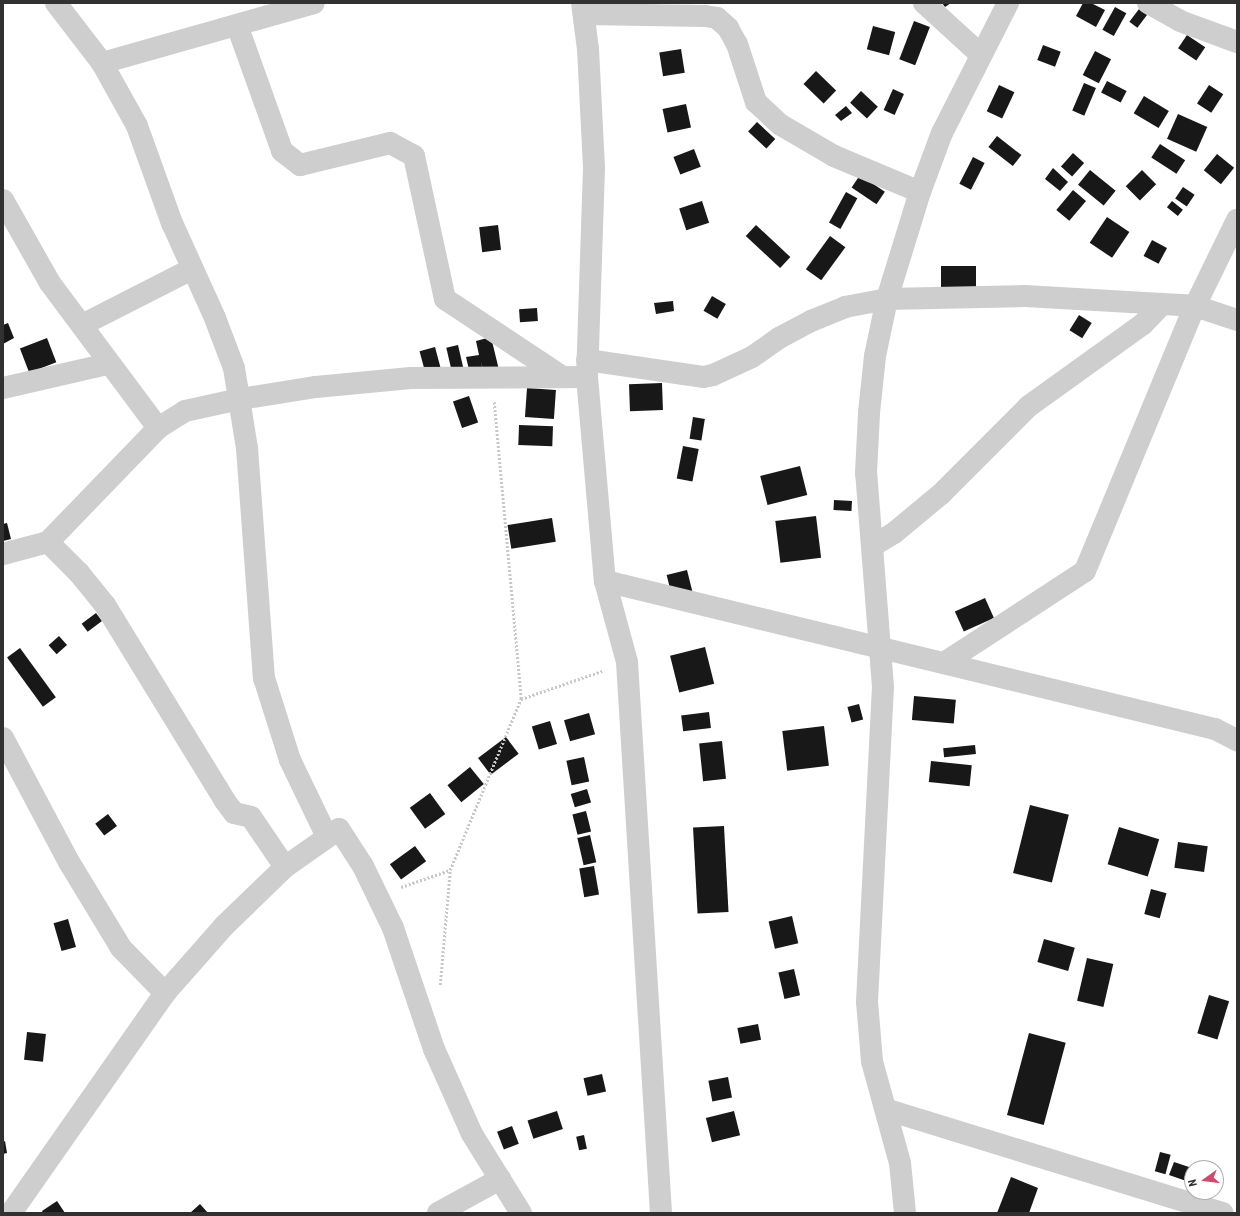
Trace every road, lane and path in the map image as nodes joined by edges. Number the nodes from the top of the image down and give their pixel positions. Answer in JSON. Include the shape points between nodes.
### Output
{"nodes":[{"id":1,"x":56,"y":3,"type":"edge"},
{"id":2,"x":314,"y":3,"type":"edge"},
{"id":3,"x":924,"y":3,"type":"edge"},
{"id":4,"x":1008,"y":3,"type":"edge"},
{"id":5,"x":1148,"y":3,"type":"edge"},
{"id":6,"x":583,"y":8,"type":"edge"},
{"id":7,"x":656,"y":10,"type":"edge"},
{"id":8,"x":237,"y":25,"type":"junction"},
{"id":9,"x":1237,"y":42,"type":"edge"},
{"id":10,"x":981,"y":55,"type":"junction"},
{"id":11,"x":102,"y":63,"type":"junction"},
{"id":12,"x":920,"y":192,"type":"junction"},
{"id":13,"x":3,"y":200,"type":"edge"},
{"id":14,"x":1237,"y":220,"type":"edge"},
{"id":15,"x":192,"y":269,"type":"junction"},
{"id":16,"x":887,"y":299,"type":"junction"},
{"id":17,"x":1162,"y":304,"type":"junction"},
{"id":18,"x":1195,"y":306,"type":"junction"},
{"id":19,"x":1237,"y":320,"type":"edge"},
{"id":20,"x":82,"y":325,"type":"junction"},
{"id":21,"x":108,"y":364,"type":"junction"},
{"id":22,"x":587,"y":368,"type":"junction"},
{"id":23,"x":563,"y":377,"type":"junction"},
{"id":24,"x":492,"y":378,"type":"junction"},
{"id":25,"x":3,"y":388,"type":"edge"},
{"id":26,"x":240,"y":398,"type":"junction"},
{"id":27,"x":158,"y":428,"type":"junction"},
{"id":28,"x":48,"y":542,"type":"junction"},
{"id":29,"x":874,"y":545,"type":"junction"},
{"id":30,"x":3,"y":554,"type":"edge"},
{"id":31,"x":605,"y":581,"type":"junction"},
{"id":32,"x":879,"y":649,"type":"junction"},
{"id":33,"x":627,"y":662,"type":"junction"},
{"id":34,"x":944,"y":664,"type":"junction"},
{"id":35,"x":521,"y":699,"type":"junction"},
{"id":36,"x":3,"y":738,"type":"edge"},
{"id":37,"x":1237,"y":740,"type":"edge"},
{"id":38,"x":327,"y":837,"type":"junction"},
{"id":39,"x":285,"y":867,"type":"junction"},
{"id":40,"x":450,"y":870,"type":"junction"},
{"id":41,"x":378,"y":895,"type":"junction"},
{"id":42,"x":440,"y":987,"type":"dead end"},
{"id":43,"x":165,"y":994,"type":"junction"},
{"id":44,"x":888,"y":1110,"type":"junction"},
{"id":45,"x":500,"y":1178,"type":"junction"},
{"id":46,"x":11,"y":1213,"type":"edge"},
{"id":47,"x":438,"y":1213,"type":"edge"},
{"id":48,"x":521,"y":1213,"type":"edge"},
{"id":49,"x":661,"y":1213,"type":"edge"},
{"id":50,"x":905,"y":1213,"type":"edge"},
{"id":51,"x":1222,"y":1213,"type":"edge"}],
"edges":[{"from":1,"to":11,"type":"street"},
{"from":2,"to":8,"type":"street"},
{"from":3,"to":10,"type":"street"},
{"from":4,"to":10,"type":"street"},
{"from":5,"to":9,"type":"street","via":[[1180,21]]},
{"from":6,"to":7,"type":"street"},
{"from":6,"to":22,"type":"street","via":[[594,168]]},
{"from":7,"to":12,"type":"street","via":[[717,18],[728,28],[737,44],[752,96],[776,120],[834,156]]},
{"from":8,"to":11,"type":"street"},
{"from":8,"to":23,"type":"street","via":[[282,151],[300,165],[390,143],[414,156],[445,299]]},
{"from":10,"to":12,"type":"street","via":[[942,133]]},
{"from":11,"to":15,"type":"street","via":[[137,126],[172,223]]},
{"from":12,"to":16,"type":"street"},
{"from":13,"to":20,"type":"street","via":[[50,283]]},
{"from":14,"to":18,"type":"street"},
{"from":15,"to":20,"type":"street"},
{"from":15,"to":26,"type":"street","via":[[215,318],[231,361]]},
{"from":16,"to":17,"type":"street","via":[[1025,296]]},
{"from":16,"to":22,"type":"street","via":[[845,307],[810,321],[752,357],[713,375],[703,377]]},
{"from":16,"to":29,"type":"street","via":[[875,356],[867,440],[866,473]]},
{"from":17,"to":18,"type":"street"},
{"from":17,"to":29,"type":"street","via":[[1143,324],[1029,406],[941,494],[894,533]]},
{"from":18,"to":19,"type":"street"},
{"from":18,"to":34,"type":"street","via":[[1085,571]]},
{"from":20,"to":21,"type":"street"},
{"from":21,"to":25,"type":"street"},
{"from":21,"to":27,"type":"street"},
{"from":22,"to":23,"type":"street"},
{"from":22,"to":31,"type":"street"},
{"from":23,"to":24,"type":"street"},
{"from":24,"to":26,"type":"street","via":[[411,378],[316,387]]},
{"from":24,"to":35,"type":"path"},
{"from":26,"to":27,"type":"street","via":[[185,411]]},
{"from":26,"to":38,"type":"street","via":[[247,448],[264,678],[278,729],[290,760]]},
{"from":27,"to":28,"type":"street"},
{"from":28,"to":30,"type":"street"},
{"from":28,"to":39,"type":"street","via":[[79,573],[105,605],[225,802],[234,814],[251,817]]},
{"from":29,"to":32,"type":"street"},
{"from":31,"to":32,"type":"street"},
{"from":31,"to":33,"type":"street"},
{"from":32,"to":34,"type":"street"},
{"from":32,"to":44,"type":"street","via":[[883,687],[867,1002],[872,1061]]},
{"from":33,"to":35,"type":"path"},
{"from":33,"to":49,"type":"street"},
{"from":34,"to":37,"type":"street","via":[[1215,729]]},
{"from":35,"to":40,"type":"path"},
{"from":36,"to":43,"type":"street","via":[[69,862],[121,948]]},
{"from":38,"to":39,"type":"street"},
{"from":38,"to":41,"type":"street","via":[[338,829],[363,866]]},
{"from":39,"to":43,"type":"street","via":[[224,926]]},
{"from":40,"to":41,"type":"path"},
{"from":40,"to":42,"type":"path"},
{"from":41,"to":45,"type":"street","via":[[413,982],[434,1049],[472,1134]]},
{"from":43,"to":46,"type":"street"},
{"from":44,"to":50,"type":"street","via":[[900,1163]]},
{"from":44,"to":51,"type":"street"},
{"from":45,"to":47,"type":"street"},
{"from":45,"to":48,"type":"street"}]}
